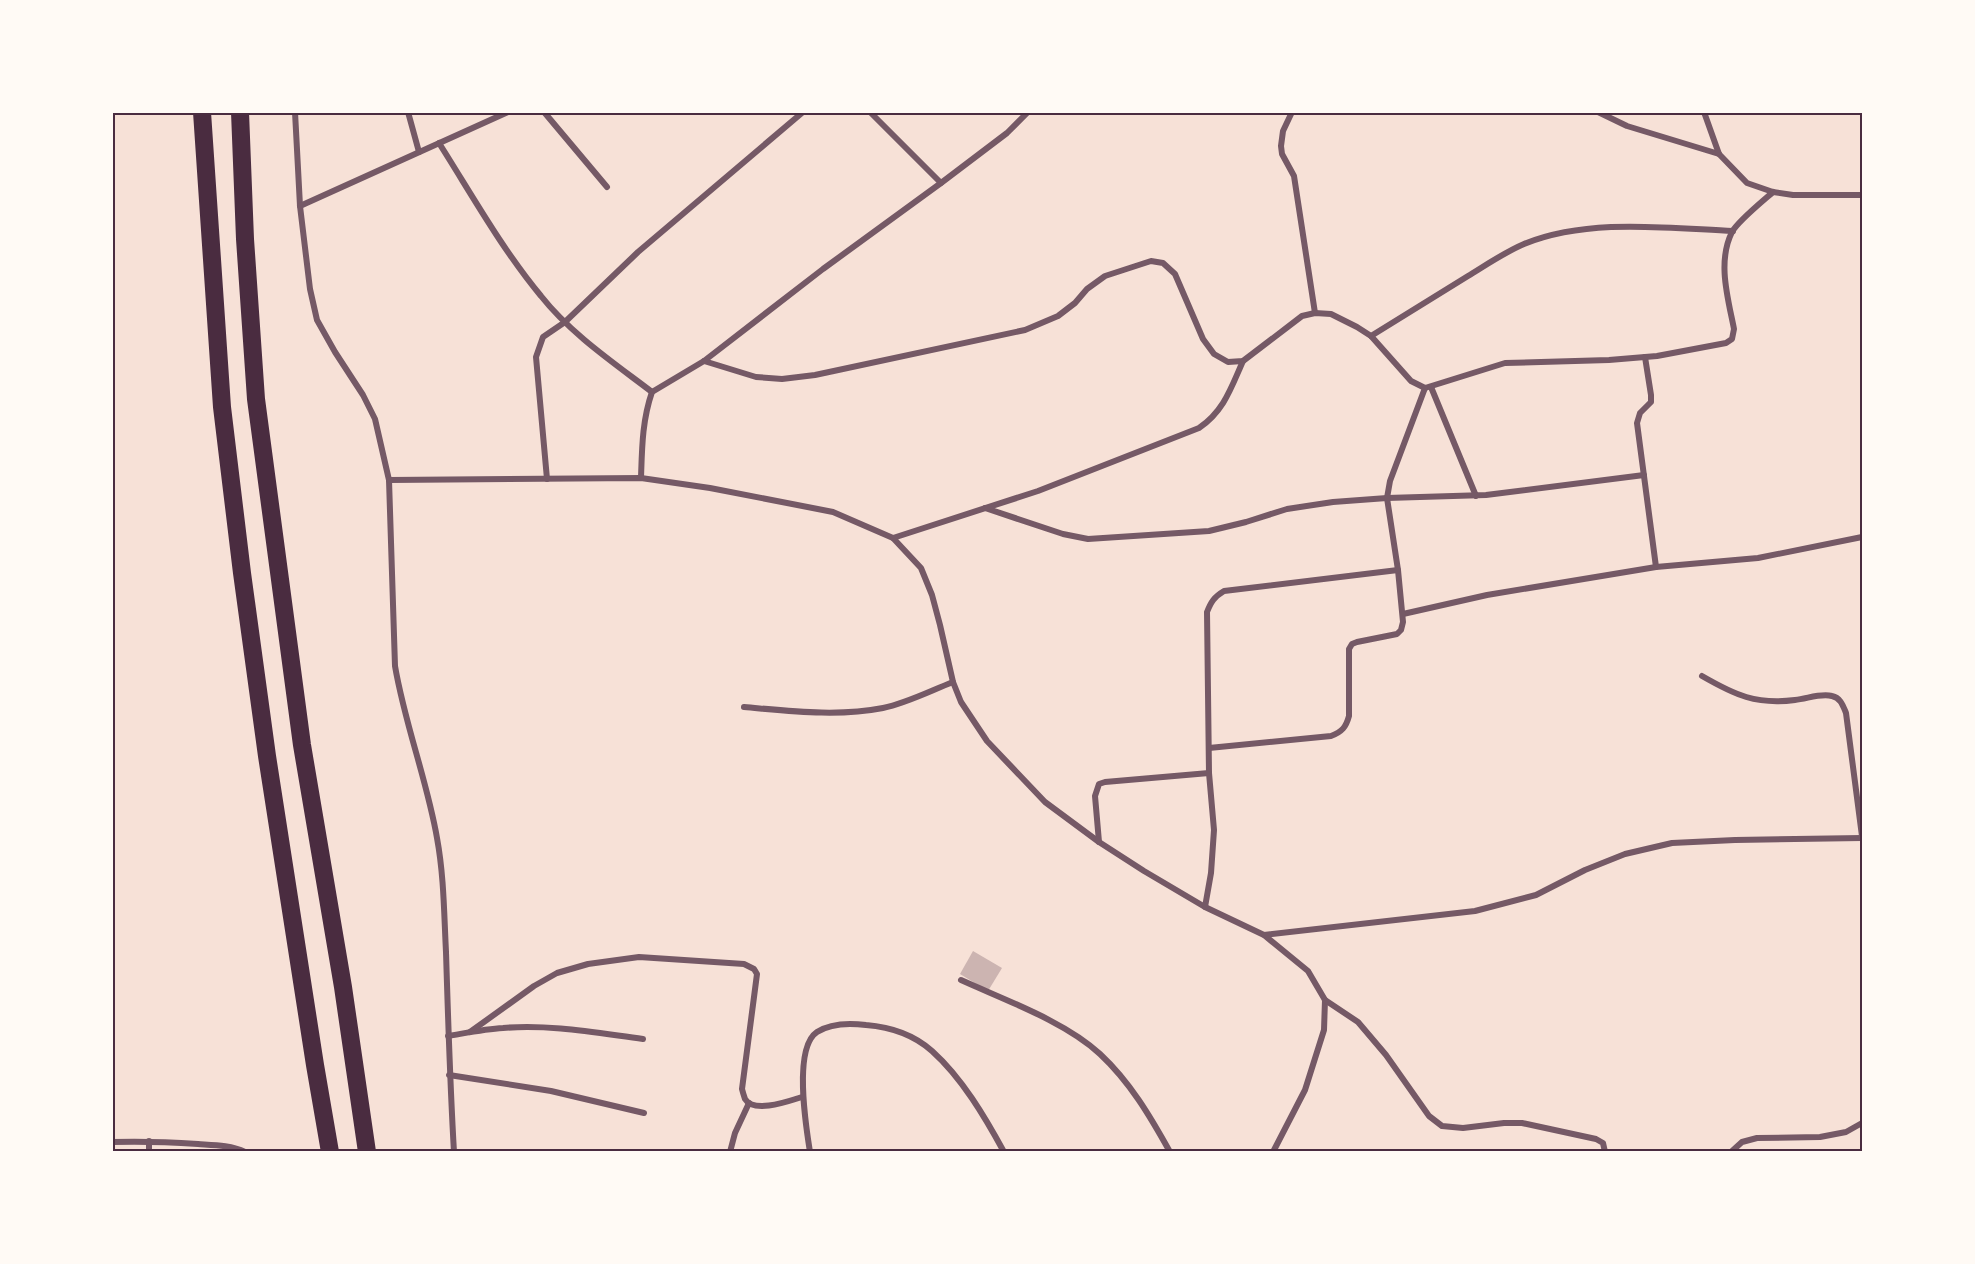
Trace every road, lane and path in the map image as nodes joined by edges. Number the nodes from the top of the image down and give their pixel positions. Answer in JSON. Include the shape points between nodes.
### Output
{"nodes":[{"id":1,"x":202,"y":112,"type":"edge"},
{"id":2,"x":240,"y":112,"type":"edge"},
{"id":3,"x":295,"y":112,"type":"edge"},
{"id":4,"x":408,"y":112,"type":"edge"},
{"id":5,"x":507,"y":112,"type":"edge"},
{"id":6,"x":544,"y":112,"type":"edge"},
{"id":7,"x":803,"y":112,"type":"edge"},
{"id":8,"x":870,"y":112,"type":"edge"},
{"id":9,"x":1028,"y":112,"type":"edge"},
{"id":10,"x":1292,"y":112,"type":"edge"},
{"id":11,"x":1598,"y":112,"type":"edge"},
{"id":12,"x":1704,"y":112,"type":"edge"},
{"id":13,"x":439,"y":143,"type":"junction"},
{"id":14,"x":419,"y":152,"type":"junction"},
{"id":15,"x":1719,"y":154,"type":"junction"},
{"id":16,"x":941,"y":183,"type":"junction"},
{"id":17,"x":607,"y":187,"type":"dead end"},
{"id":18,"x":1773,"y":192,"type":"junction"},
{"id":19,"x":1863,"y":195,"type":"edge"},
{"id":20,"x":300,"y":207,"type":"junction"},
{"id":21,"x":1733,"y":231,"type":"junction"},
{"id":22,"x":1315,"y":313,"type":"junction"},
{"id":23,"x":565,"y":322,"type":"junction"},
{"id":24,"x":1371,"y":336,"type":"junction"},
{"id":25,"x":1645,"y":357,"type":"junction"},
{"id":26,"x":704,"y":361,"type":"junction"},
{"id":27,"x":1243,"y":361,"type":"junction"},
{"id":28,"x":1428,"y":388,"type":"junction"},
{"id":29,"x":652,"y":393,"type":"junction"},
{"id":30,"x":1644,"y":475,"type":"junction"},
{"id":31,"x":641,"y":478,"type":"junction"},
{"id":32,"x":547,"y":479,"type":"junction"},
{"id":33,"x":389,"y":480,"type":"junction"},
{"id":34,"x":1476,"y":496,"type":"junction"},
{"id":35,"x":1388,"y":498,"type":"junction"},
{"id":36,"x":985,"y":508,"type":"junction"},
{"id":37,"x":1863,"y":537,"type":"edge"},
{"id":38,"x":893,"y":538,"type":"junction"},
{"id":39,"x":1656,"y":567,"type":"junction"},
{"id":40,"x":1398,"y":570,"type":"junction"},
{"id":41,"x":1403,"y":614,"type":"junction"},
{"id":42,"x":1702,"y":676,"type":"dead end"},
{"id":43,"x":953,"y":682,"type":"junction"},
{"id":44,"x":744,"y":707,"type":"dead end"},
{"id":45,"x":1209,"y":748,"type":"junction"},
{"id":46,"x":1209,"y":773,"type":"junction"},
{"id":47,"x":1863,"y":837,"type":"edge"},
{"id":48,"x":1099,"y":842,"type":"junction"},
{"id":49,"x":1205,"y":907,"type":"junction"},
{"id":50,"x":1264,"y":935,"type":"junction"},
{"id":51,"x":962,"y":980,"type":"dead end"},
{"id":52,"x":1325,"y":1000,"type":"junction"},
{"id":53,"x":470,"y":1032,"type":"junction"},
{"id":54,"x":448,"y":1036,"type":"junction"},
{"id":55,"x":642,"y":1040,"type":"dead end"},
{"id":56,"x":449,"y":1075,"type":"junction"},
{"id":57,"x":802,"y":1097,"type":"junction"},
{"id":58,"x":749,"y":1103,"type":"junction"},
{"id":59,"x":644,"y":1113,"type":"dead end"},
{"id":60,"x":1863,"y":1123,"type":"edge"},
{"id":61,"x":149,"y":1141,"type":"junction"},
{"id":62,"x":112,"y":1142,"type":"edge"},
{"id":63,"x":149,"y":1152,"type":"edge"},
{"id":64,"x":245,"y":1152,"type":"edge"},
{"id":65,"x":330,"y":1152,"type":"edge"},
{"id":66,"x":367,"y":1152,"type":"edge"},
{"id":67,"x":454,"y":1152,"type":"edge"},
{"id":68,"x":730,"y":1152,"type":"edge"},
{"id":69,"x":810,"y":1152,"type":"edge"},
{"id":70,"x":1004,"y":1152,"type":"edge"},
{"id":71,"x":1170,"y":1152,"type":"edge"},
{"id":72,"x":1273,"y":1152,"type":"edge"},
{"id":73,"x":1605,"y":1152,"type":"edge"},
{"id":74,"x":1731,"y":1152,"type":"edge"}],
"edges":[{"from":1,"to":65,"type":"highway","via":[[222,406],[239,549]]},
{"from":2,"to":66,"type":"highway","via":[[258,410],[302,745]]},
{"from":3,"to":20,"type":"street"},
{"from":4,"to":14,"type":"street"},
{"from":5,"to":13,"type":"street"},
{"from":6,"to":17,"type":"street"},
{"from":7,"to":23,"type":"street","via":[[638,252]]},
{"from":8,"to":16,"type":"street"},
{"from":9,"to":16,"type":"street"},
{"from":10,"to":22,"type":"street","via":[[1281,146],[1294,177]]},
{"from":11,"to":15,"type":"street","via":[[1627,126]]},
{"from":12,"to":15,"type":"street"},
{"from":13,"to":14,"type":"street"},
{"from":13,"to":23,"type":"street","via":[[501,241],[541,297]]},
{"from":14,"to":20,"type":"street"},
{"from":15,"to":18,"type":"street","via":[[1747,183]]},
{"from":16,"to":26,"type":"street"},
{"from":18,"to":19,"type":"street"},
{"from":18,"to":21,"type":"street"},
{"from":20,"to":33,"type":"street","via":[[317,320],[375,419]]},
{"from":21,"to":24,"type":"street","via":[[1603,227],[1524,244]]},
{"from":21,"to":25,"type":"street","via":[[1724,257],[1732,339]]},
{"from":22,"to":24,"type":"street","via":[[1331,314]]},
{"from":22,"to":27,"type":"street","via":[[1302,316]]},
{"from":23,"to":29,"type":"street"},
{"from":23,"to":32,"type":"street","via":[[543,337],[536,357]]},
{"from":24,"to":28,"type":"street","via":[[1412,381]]},
{"from":25,"to":28,"type":"street","via":[[1505,363]]},
{"from":25,"to":30,"type":"street","via":[[1651,402],[1640,413],[1637,423]]},
{"from":26,"to":27,"type":"street","via":[[782,379],[1025,330],[1058,316],[1106,276],[1151,261],[1163,263],[1175,274],[1203,339],[1214,354],[1228,362]]},
{"from":26,"to":29,"type":"street"},
{"from":27,"to":36,"type":"street","via":[[1224,403],[1213,419],[1199,428]]},
{"from":28,"to":34,"type":"street"},
{"from":28,"to":35,"type":"street","via":[[1390,481]]},
{"from":29,"to":31,"type":"street","via":[[642,436]]},
{"from":30,"to":34,"type":"street"},
{"from":30,"to":39,"type":"street"},
{"from":31,"to":32,"type":"street"},
{"from":31,"to":38,"type":"street","via":[[833,512]]},
{"from":32,"to":33,"type":"street"},
{"from":33,"to":54,"type":"street","via":[[395,666],[437,839],[443,884]]},
{"from":34,"to":35,"type":"street"},
{"from":35,"to":36,"type":"street","via":[[1287,509],[1209,531],[1088,539]]},
{"from":35,"to":40,"type":"street"},
{"from":36,"to":38,"type":"street"},
{"from":37,"to":39,"type":"street","via":[[1758,558]]},
{"from":38,"to":43,"type":"street","via":[[921,568],[932,596]]},
{"from":39,"to":41,"type":"street","via":[[1487,595]]},
{"from":40,"to":41,"type":"street"},
{"from":40,"to":45,"type":"street","via":[[1224,591],[1216,596],[1208,612]]},
{"from":41,"to":45,"type":"street","via":[[1397,634],[1357,642],[1349,649],[1349,716],[1340,732]]},
{"from":42,"to":47,"type":"street","via":[[1730,692],[1765,702],[1824,695],[1842,702]]},
{"from":43,"to":44,"type":"street","via":[[884,708],[802,712]]},
{"from":43,"to":48,"type":"street","via":[[961,702],[987,741],[1045,802]]},
{"from":45,"to":46,"type":"street"},
{"from":46,"to":48,"type":"street","via":[[1099,784],[1095,796]]},
{"from":46,"to":49,"type":"street","via":[[1214,831]]},
{"from":47,"to":50,"type":"street","via":[[1672,843],[1625,854],[1536,895],[1475,911]]},
{"from":48,"to":49,"type":"street"},
{"from":49,"to":50,"type":"street"},
{"from":50,"to":52,"type":"street","via":[[1308,971]]},
{"from":51,"to":71,"type":"street","via":[[1033,1012],[1099,1053],[1132,1089]]},
{"from":52,"to":72,"type":"street","via":[[1324,1030],[1305,1090]]},
{"from":52,"to":73,"type":"street","via":[[1358,1022],[1429,1116],[1442,1126],[1522,1124],[1596,1139],[1604,1143]]},
{"from":53,"to":54,"type":"street"},
{"from":53,"to":55,"type":"street","via":[[559,1028]]},
{"from":53,"to":58,"type":"street","via":[[557,973],[588,964],[639,957],[744,964],[757,974],[742,1089]]},
{"from":54,"to":56,"type":"street"},
{"from":56,"to":59,"type":"street","via":[[551,1091]]},
{"from":56,"to":67,"type":"street"},
{"from":57,"to":58,"type":"street","via":[[772,1105]]},
{"from":57,"to":69,"type":"street"},
{"from":57,"to":70,"type":"street","via":[[805,1061],[815,1033],[850,1023],[897,1030],[927,1047],[954,1076]]},
{"from":58,"to":68,"type":"street"},
{"from":60,"to":74,"type":"street","via":[[1846,1132],[1820,1137],[1757,1138],[1742,1142]]},
{"from":61,"to":62,"type":"street"},
{"from":61,"to":63,"type":"street"},
{"from":61,"to":64,"type":"street","via":[[214,1145]]}]}
